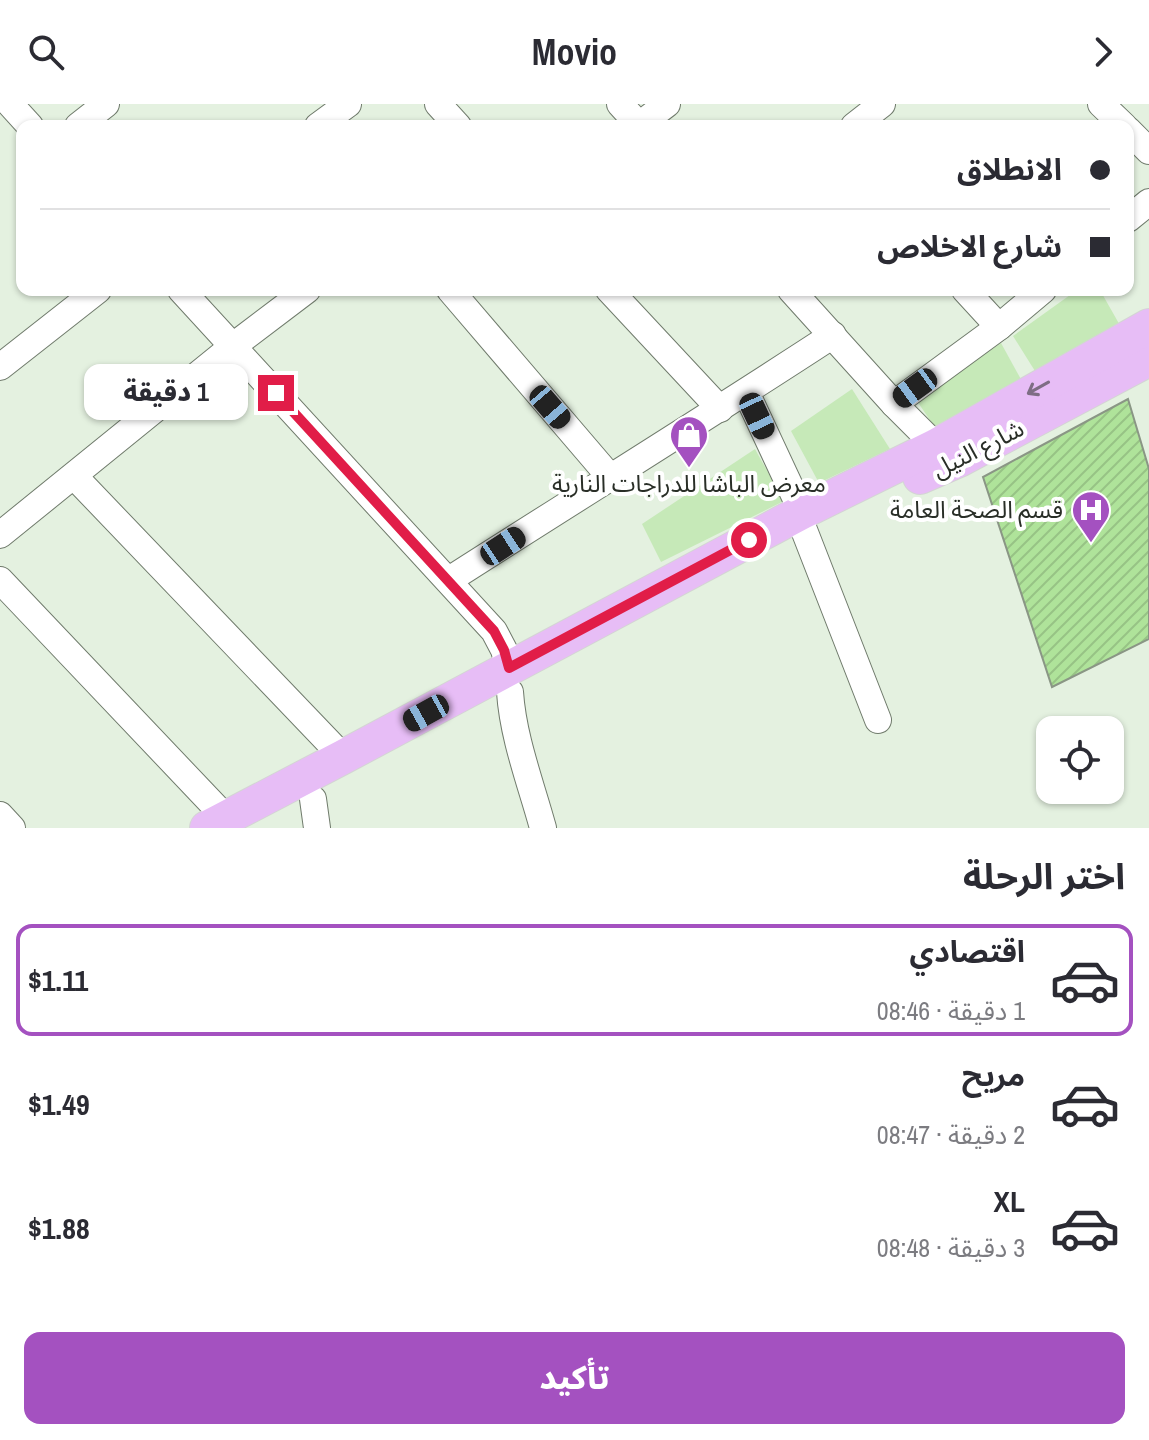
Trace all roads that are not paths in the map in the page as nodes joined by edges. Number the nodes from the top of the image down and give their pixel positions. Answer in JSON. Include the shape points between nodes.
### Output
{"nodes":[{"id":1,"x":10,"y":104,"type":"edge"},
{"id":2,"x":106,"y":104,"type":"edge"},
{"id":3,"x":348,"y":104,"type":"edge"},
{"id":4,"x":438,"y":104,"type":"edge"},
{"id":5,"x":620,"y":104,"type":"edge"},
{"id":6,"x":667,"y":104,"type":"edge"},
{"id":7,"x":882,"y":104,"type":"edge"},
{"id":8,"x":1101,"y":104,"type":"edge"},
{"id":9,"x":25,"y":120,"type":"edge"},
{"id":10,"x":86,"y":120,"type":"edge"},
{"id":11,"x":326,"y":120,"type":"edge"},
{"id":12,"x":453,"y":120,"type":"edge"},
{"id":13,"x":634,"y":120,"type":"edge"},
{"id":14,"x":647,"y":120,"type":"edge"},
{"id":15,"x":862,"y":120,"type":"edge"},
{"id":16,"x":1118,"y":120,"type":"edge"},
{"id":17,"x":1134,"y":136,"type":"edge"},
{"id":18,"x":1149,"y":151,"type":"edge"},
{"id":19,"x":90,"y":296,"type":"edge"},
{"id":20,"x":187,"y":296,"type":"edge"},
{"id":21,"x":299,"y":296,"type":"edge"},
{"id":22,"x":455,"y":296,"type":"edge"},
{"id":23,"x":615,"y":296,"type":"edge"},
{"id":24,"x":797,"y":296,"type":"edge"},
{"id":25,"x":971,"y":296,"type":"edge"},
{"id":26,"x":1036,"y":296,"type":"edge"},
{"id":27,"x":1149,"y":326,"type":"edge"},
{"id":28,"x":999,"y":327,"type":"junction"},
{"id":29,"x":833,"y":335,"type":"junction"},
{"id":30,"x":233,"y":346,"type":"junction"},
{"id":31,"x":1149,"y":359,"type":"edge"},
{"id":32,"x":0,"y":367,"type":"edge"},
{"id":33,"x":746,"y":392,"type":"junction"},
{"id":34,"x":894,"y":404,"type":"junction"},
{"id":35,"x":720,"y":409,"type":"junction"},
{"id":36,"x":936,"y":446,"type":"junction"},
{"id":37,"x":74,"y":476,"type":"junction"},
{"id":38,"x":610,"y":477,"type":"junction"},
{"id":39,"x":803,"y":521,"type":"junction"},
{"id":40,"x":0,"y":535,"type":"edge"},
{"id":41,"x":0,"y":580,"type":"edge"},
{"id":42,"x":449,"y":580,"type":"junction"},
{"id":43,"x":509,"y":680,"type":"junction"},
{"id":44,"x":878,"y":720,"type":"dead end"},
{"id":45,"x":343,"y":757,"type":"junction"},
{"id":46,"x":315,"y":814,"type":"edge"},
{"id":47,"x":0,"y":815,"type":"edge"},
{"id":48,"x":230,"y":825,"type":"edge"},
{"id":49,"x":12,"y":828,"type":"edge"},
{"id":50,"x":543,"y":828,"type":"edge"}],
"edges":[{"from":1,"to":9,"type":"street"},
{"from":2,"to":10,"type":"street"},
{"from":3,"to":11,"type":"street"},
{"from":4,"to":12,"type":"street"},
{"from":5,"to":13,"type":"street"},
{"from":6,"to":14,"type":"street"},
{"from":7,"to":15,"type":"street"},
{"from":8,"to":16,"type":"street"},
{"from":17,"to":18,"type":"street"},
{"from":19,"to":32,"type":"street"},
{"from":20,"to":30,"type":"street"},
{"from":21,"to":30,"type":"street"},
{"from":22,"to":38,"type":"street"},
{"from":23,"to":35,"type":"street"},
{"from":24,"to":29,"type":"street"},
{"from":25,"to":28,"type":"street"},
{"from":26,"to":28,"type":"street"},
{"from":27,"to":36,"type":"main road","one_way":true},
{"from":28,"to":34,"type":"street"},
{"from":29,"to":33,"type":"street"},
{"from":29,"to":34,"type":"street"},
{"from":30,"to":37,"type":"street"},
{"from":30,"to":42,"type":"street"},
{"from":31,"to":39,"type":"main road","name":"شارع النيل","via":[[959,460]]},
{"from":33,"to":35,"type":"street"},
{"from":33,"to":39,"type":"street"},
{"from":34,"to":36,"type":"street"},
{"from":35,"to":38,"type":"street"},
{"from":36,"to":39,"type":"main road"},
{"from":37,"to":40,"type":"street"},
{"from":37,"to":45,"type":"street"},
{"from":38,"to":42,"type":"street"},
{"from":39,"to":43,"type":"main road","name":"شارع النيل"},
{"from":39,"to":44,"type":"street"},
{"from":41,"to":48,"type":"street"},
{"from":42,"to":43,"type":"street","via":[[494,631],[504,650]]},
{"from":43,"to":45,"type":"main road"},
{"from":43,"to":46,"type":"main road","name":"شارع النيل"},
{"from":43,"to":50,"type":"street","via":[[515,730]]},
{"from":45,"to":48,"type":"main road"},
{"from":46,"to":48,"type":"main road","name":"شارع النيل"},
{"from":47,"to":49,"type":"street"}]}
